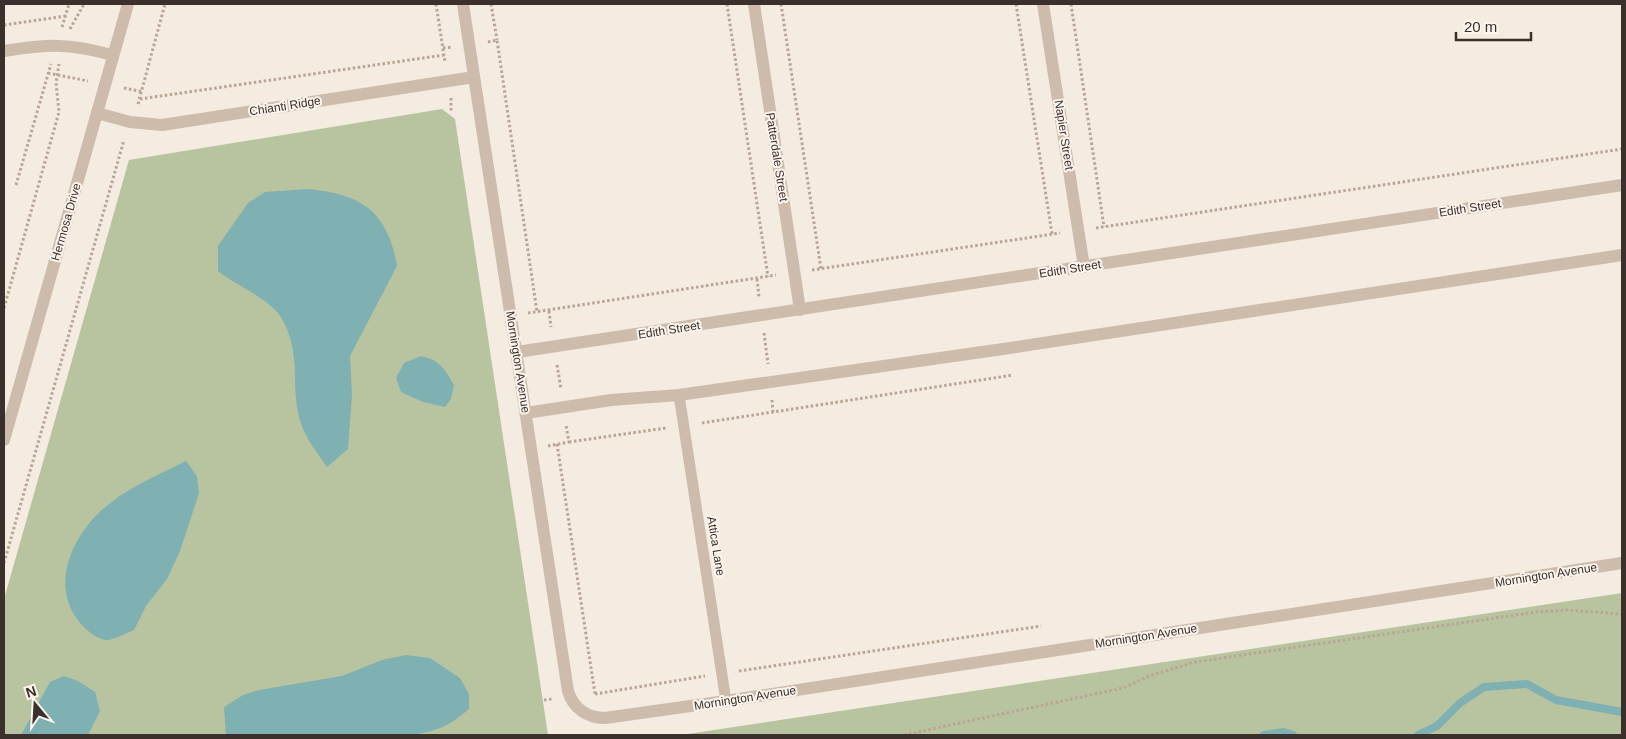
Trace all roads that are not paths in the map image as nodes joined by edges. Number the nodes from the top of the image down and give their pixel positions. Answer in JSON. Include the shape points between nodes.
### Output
{"nodes":[{"id":1,"x":128,"y":4,"type":"edge"},
{"id":2,"x":463,"y":4,"type":"edge"},
{"id":3,"x":754,"y":4,"type":"edge"},
{"id":4,"x":1043,"y":4,"type":"edge"},
{"id":5,"x":4,"y":51,"type":"edge"},
{"id":6,"x":112,"y":55,"type":"junction"},
{"id":7,"x":474,"y":77,"type":"junction"},
{"id":8,"x":97,"y":113,"type":"junction"},
{"id":9,"x":1622,"y":185,"type":"edge"},
{"id":10,"x":1622,"y":255,"type":"edge"},
{"id":11,"x":1084,"y":267,"type":"junction"},
{"id":12,"x":800,"y":310,"type":"junction"},
{"id":13,"x":517,"y":352,"type":"junction"},
{"id":14,"x":680,"y":394,"type":"junction"},
{"id":15,"x":526,"y":413,"type":"junction"},
{"id":16,"x":4,"y":440,"type":"edge"},
{"id":17,"x":1622,"y":563,"type":"edge"},
{"id":18,"x":726,"y":701,"type":"junction"}],
"edges":[{"from":1,"to":6,"type":"street","name":"Hermosa Drive"},
{"from":2,"to":7,"type":"street","name":"Mornington Avenue"},
{"from":3,"to":12,"type":"street","name":"Patterdale Street"},
{"from":4,"to":11,"type":"street","name":"Napier Street"},
{"from":5,"to":6,"type":"street","via":[[65,45]]},
{"from":6,"to":8,"type":"street","name":"Hermosa Drive"},
{"from":7,"to":8,"type":"street","name":"Chianti Ridge","via":[[162,125],[130,122]]},
{"from":7,"to":13,"type":"street","name":"Mornington Avenue"},
{"from":8,"to":16,"type":"street","name":"Hermosa Drive"},
{"from":9,"to":11,"type":"street","name":"Edith Street"},
{"from":10,"to":14,"type":"street"},
{"from":11,"to":12,"type":"street","name":"Edith Street"},
{"from":12,"to":13,"type":"street","name":"Edith Street"},
{"from":13,"to":15,"type":"street","name":"Mornington Avenue"},
{"from":14,"to":15,"type":"street"},
{"from":14,"to":18,"type":"lane","name":"Attica Lane"},
{"from":15,"to":18,"type":"street","name":"Mornington Avenue","via":[[570,697],[580,711],[596,718]]},
{"from":17,"to":18,"type":"street","name":"Mornington Avenue"}]}
